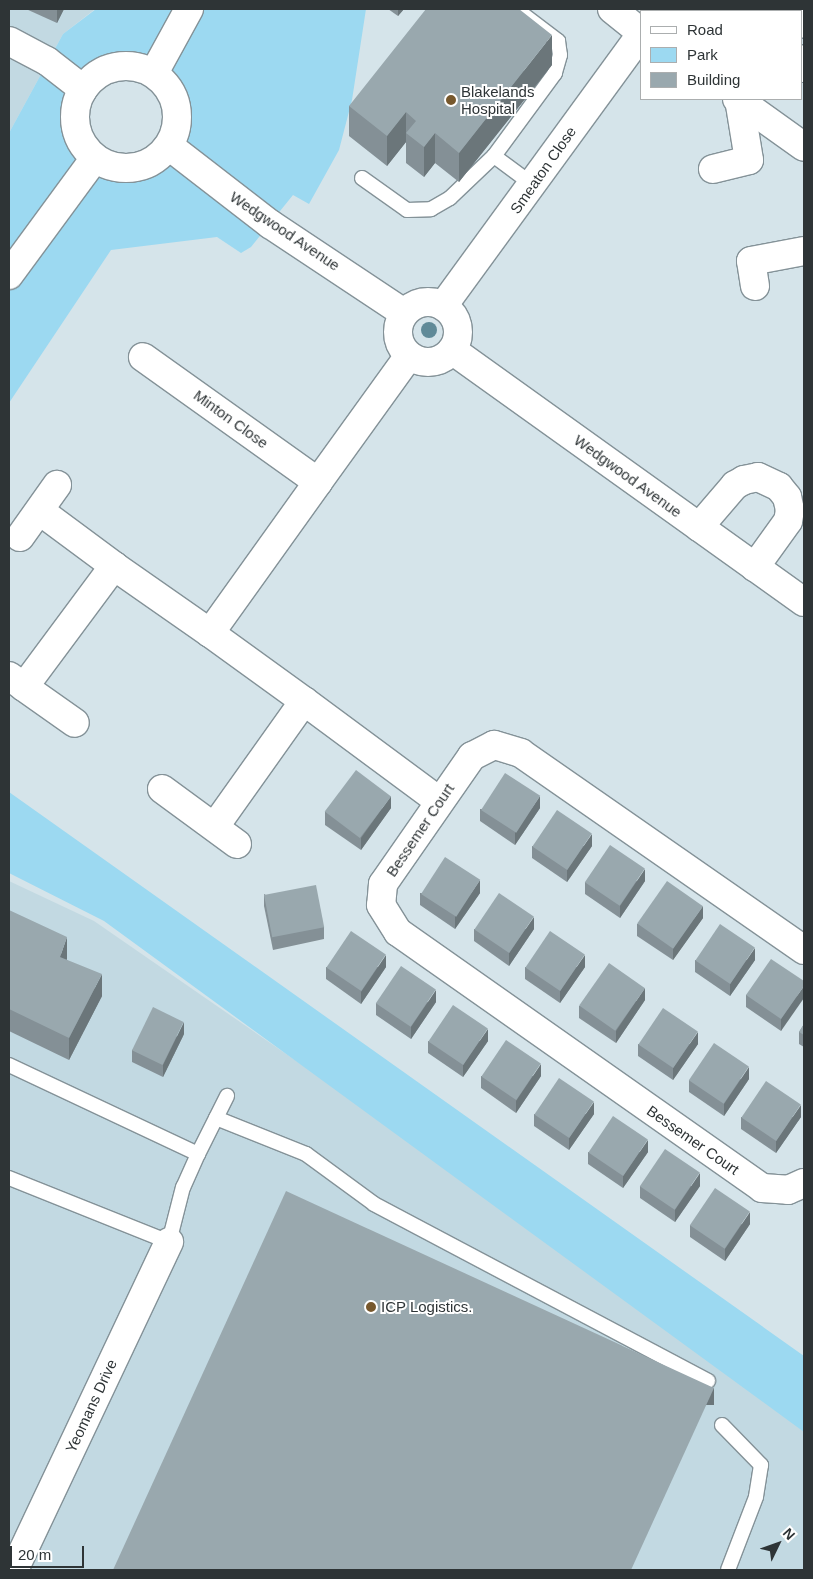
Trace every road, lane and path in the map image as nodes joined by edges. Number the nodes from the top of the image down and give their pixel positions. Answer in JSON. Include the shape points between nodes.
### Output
{"nodes":[{"id":1,"x":189,"y":9,"type":"edge"},
{"id":2,"x":516,"y":9,"type":"edge"},
{"id":3,"x":612,"y":9,"type":"edge"},
{"id":4,"x":640,"y":31,"type":"edge"},
{"id":5,"x":640,"y":33,"type":"edge"},
{"id":6,"x":9,"y":41,"type":"edge"},
{"id":7,"x":154,"y":73,"type":"junction"},
{"id":8,"x":82,"y":89,"type":"junction"},
{"id":9,"x":738,"y":100,"type":"edge"},
{"id":10,"x":739,"y":100,"type":"edge"},
{"id":11,"x":169,"y":146,"type":"junction"},
{"id":12,"x":804,"y":148,"type":"edge"},
{"id":13,"x":494,"y":156,"type":"junction"},
{"id":14,"x":95,"y":158,"type":"junction"},
{"id":15,"x":713,"y":169,"type":"dead end"},
{"id":16,"x":362,"y":178,"type":"dead end"},
{"id":17,"x":533,"y":185,"type":"junction"},
{"id":18,"x":804,"y":251,"type":"edge"},
{"id":19,"x":9,"y":275,"type":"edge"},
{"id":20,"x":755,"y":286,"type":"dead end"},
{"id":21,"x":443,"y":306,"type":"junction"},
{"id":22,"x":404,"y":313,"type":"junction"},
{"id":23,"x":452,"y":350,"type":"junction"},
{"id":24,"x":409,"y":356,"type":"junction"},
{"id":25,"x":143,"y":357,"type":"dead end"},
{"id":26,"x":318,"y":482,"type":"junction"},
{"id":27,"x":56,"y":485,"type":"dead end"},
{"id":28,"x":40,"y":511,"type":"junction"},
{"id":29,"x":700,"y":527,"type":"junction"},
{"id":30,"x":20,"y":537,"type":"dead end"},
{"id":31,"x":114,"y":566,"type":"junction"},
{"id":32,"x":756,"y":567,"type":"junction"},
{"id":33,"x":804,"y":602,"type":"edge"},
{"id":34,"x":210,"y":633,"type":"junction"},
{"id":35,"x":16,"y":681,"type":"edge"},
{"id":36,"x":304,"y":700,"type":"junction"},
{"id":37,"x":75,"y":723,"type":"dead end"},
{"id":38,"x":162,"y":789,"type":"dead end"},
{"id":39,"x":439,"y":800,"type":"junction"},
{"id":40,"x":216,"y":825,"type":"junction"},
{"id":41,"x":238,"y":844,"type":"dead end"},
{"id":42,"x":804,"y":950,"type":"edge"},
{"id":43,"x":9,"y":1065,"type":"edge"},
{"id":44,"x":227,"y":1096,"type":"dead end"},
{"id":45,"x":216,"y":1118,"type":"junction"},
{"id":46,"x":198,"y":1154,"type":"junction"},
{"id":47,"x":9,"y":1178,"type":"edge"},
{"id":48,"x":804,"y":1182,"type":"edge"},
{"id":49,"x":169,"y":1242,"type":"junction"},
{"id":50,"x":708,"y":1381,"type":"dead end"},
{"id":51,"x":722,"y":1426,"type":"dead end"},
{"id":52,"x":14,"y":1570,"type":"edge"},
{"id":53,"x":728,"y":1570,"type":"edge"}],
"edges":[{"from":1,"to":7,"type":"street"},
{"from":2,"to":13,"type":"lane","via":[[558,41],[560,55],[555,74]]},
{"from":3,"to":4,"type":"street","name":"Smeaton Close"},
{"from":5,"to":17,"type":"street","name":"Smeaton Close"},
{"from":6,"to":8,"type":"street","via":[[48,61]]},
{"from":7,"to":8,"type":"street","via":[[140,67],[116,66],[94,76]]},
{"from":7,"to":11,"type":"street","via":[[165,82],[177,107],[176,134]]},
{"from":8,"to":14,"type":"street","via":[[75,106],[75,124],[84,146]]},
{"from":9,"to":15,"type":"street","via":[[749,160]]},
{"from":10,"to":12,"type":"street"},
{"from":11,"to":14,"type":"street","via":[[158,158],[141,167],[123,169]]},
{"from":11,"to":22,"type":"street","name":"Wedgwood Avenue","via":[[270,224]]},
{"from":13,"to":16,"type":"lane","via":[[450,198],[431,209],[407,210]]},
{"from":13,"to":17,"type":"lane"},
{"from":14,"to":19,"type":"street"},
{"from":17,"to":21,"type":"street","name":"Smeaton Close"},
{"from":18,"to":20,"type":"street","via":[[751,261]]},
{"from":21,"to":22,"type":"street","via":[[427,302]]},
{"from":21,"to":23,"type":"street","via":[[456,322],[457,336]]},
{"from":22,"to":24,"type":"street","via":[[398,336]]},
{"from":23,"to":24,"type":"street","via":[[436,361]]},
{"from":23,"to":29,"type":"street","name":"Wedgwood Avenue"},
{"from":24,"to":26,"type":"street"},
{"from":25,"to":26,"type":"street","name":"Minton Close"},
{"from":26,"to":34,"type":"street"},
{"from":27,"to":28,"type":"street"},
{"from":28,"to":30,"type":"street"},
{"from":28,"to":31,"type":"street"},
{"from":29,"to":32,"type":"street","name":"Wedgwood Avenue"},
{"from":29,"to":32,"type":"street","via":[[735,485],[744,480],[758,477],[779,487],[787,497],[788,521]]},
{"from":31,"to":34,"type":"street"},
{"from":31,"to":35,"type":"street"},
{"from":32,"to":33,"type":"street","name":"Wedgwood Avenue"},
{"from":34,"to":36,"type":"street"},
{"from":35,"to":37,"type":"street"},
{"from":36,"to":39,"type":"street"},
{"from":36,"to":40,"type":"street"},
{"from":38,"to":40,"type":"street"},
{"from":39,"to":42,"type":"street","name":"Bessemer Court","via":[[472,756],[494,745],[521,753]]},
{"from":39,"to":48,"type":"street","name":"Bessemer Court","via":[[383,884],[381,905],[398,932],[762,1188],[788,1190]]},
{"from":40,"to":41,"type":"street"},
{"from":43,"to":46,"type":"lane"},
{"from":44,"to":45,"type":"lane"},
{"from":45,"to":46,"type":"lane"},
{"from":45,"to":50,"type":"lane","via":[[306,1154],[374,1204]]},
{"from":46,"to":49,"type":"lane","via":[[183,1187]]},
{"from":47,"to":49,"type":"lane"},
{"from":49,"to":52,"type":"street","name":"Yeomans Drive"},
{"from":51,"to":53,"type":"lane","via":[[761,1465],[756,1497]]}]}
